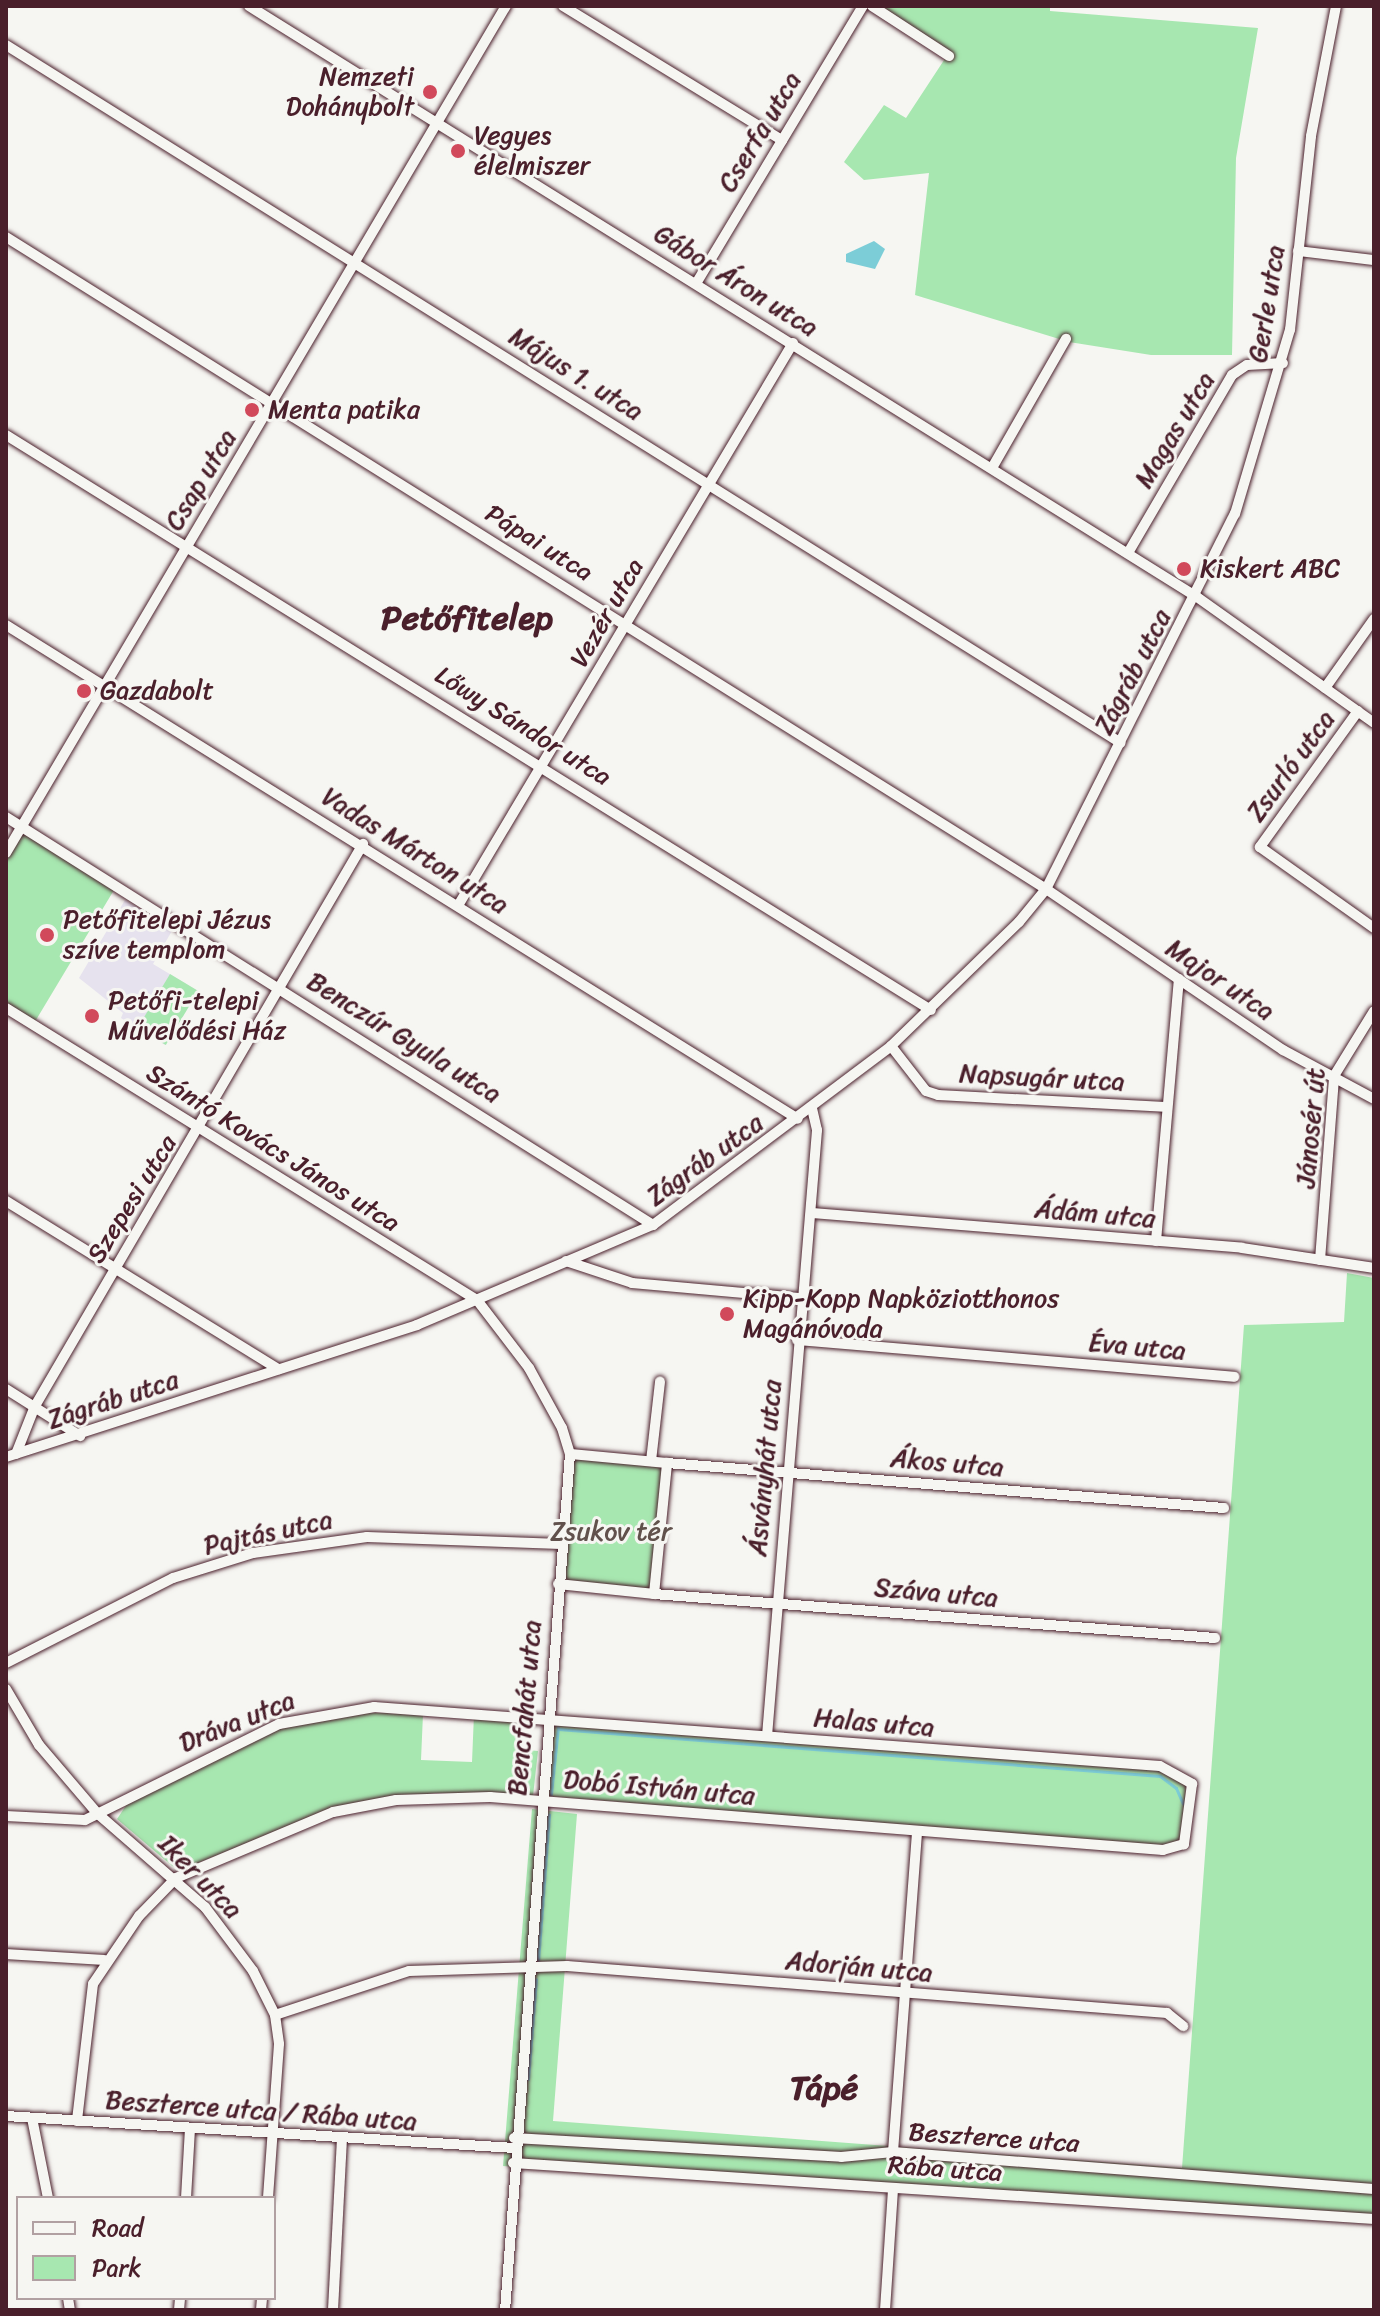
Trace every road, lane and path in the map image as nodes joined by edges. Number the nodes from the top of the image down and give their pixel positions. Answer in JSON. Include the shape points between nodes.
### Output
{"nodes":[{"id":1,"x":249,"y":6,"type":"edge"},
{"id":2,"x":506,"y":6,"type":"edge"},
{"id":3,"x":563,"y":6,"type":"edge"},
{"id":4,"x":863,"y":6,"type":"edge"},
{"id":5,"x":872,"y":6,"type":"edge"},
{"id":6,"x":1336,"y":6,"type":"edge"},
{"id":7,"x":6,"y":45,"type":"edge"},
{"id":8,"x":949,"y":56,"type":"dead end"},
{"id":9,"x":439,"y":120,"type":"junction"},
{"id":10,"x":782,"y":140,"type":"junction"},
{"id":11,"x":6,"y":237,"type":"edge"},
{"id":12,"x":1298,"y":251,"type":"junction"},
{"id":13,"x":1374,"y":260,"type":"edge"},
{"id":14,"x":356,"y":262,"type":"junction"},
{"id":15,"x":697,"y":282,"type":"junction"},
{"id":16,"x":1066,"y":339,"type":"dead end"},
{"id":17,"x":793,"y":343,"type":"junction"},
{"id":18,"x":1283,"y":363,"type":"junction"},
{"id":19,"x":272,"y":403,"type":"junction"},
{"id":20,"x":6,"y":435,"type":"edge"},
{"id":21,"x":992,"y":468,"type":"junction"},
{"id":22,"x":709,"y":483,"type":"junction"},
{"id":23,"x":188,"y":545,"type":"junction"},
{"id":24,"x":1128,"y":553,"type":"junction"},
{"id":25,"x":1197,"y":597,"type":"junction"},
{"id":26,"x":1374,"y":619,"type":"edge"},
{"id":27,"x":626,"y":624,"type":"junction"},
{"id":28,"x":6,"y":625,"type":"edge"},
{"id":29,"x":105,"y":685,"type":"junction"},
{"id":30,"x":1325,"y":688,"type":"junction"},
{"id":31,"x":1358,"y":711,"type":"junction"},
{"id":32,"x":1374,"y":723,"type":"edge"},
{"id":33,"x":1121,"y":743,"type":"junction"},
{"id":34,"x":544,"y":765,"type":"junction"},
{"id":35,"x":6,"y":817,"type":"edge"},
{"id":36,"x":22,"y":826,"type":"junction"},
{"id":37,"x":363,"y":844,"type":"junction"},
{"id":38,"x":6,"y":853,"type":"edge"},
{"id":39,"x":1046,"y":889,"type":"junction"},
{"id":40,"x":459,"y":904,"type":"junction"},
{"id":41,"x":1374,"y":928,"type":"edge"},
{"id":42,"x":1179,"y":979,"type":"junction"},
{"id":43,"x":282,"y":987,"type":"junction"},
{"id":44,"x":6,"y":1008,"type":"edge"},
{"id":45,"x":931,"y":1010,"type":"junction"},
{"id":46,"x":1374,"y":1011,"type":"edge"},
{"id":47,"x":891,"y":1046,"type":"junction"},
{"id":48,"x":1334,"y":1076,"type":"junction"},
{"id":49,"x":1374,"y":1099,"type":"edge"},
{"id":50,"x":1165,"y":1107,"type":"junction"},
{"id":51,"x":812,"y":1108,"type":"junction"},
{"id":52,"x":798,"y":1119,"type":"junction"},
{"id":53,"x":200,"y":1129,"type":"junction"},
{"id":54,"x":6,"y":1201,"type":"edge"},
{"id":55,"x":811,"y":1213,"type":"junction"},
{"id":56,"x":653,"y":1225,"type":"junction"},
{"id":57,"x":1156,"y":1241,"type":"junction"},
{"id":58,"x":1320,"y":1260,"type":"junction"},
{"id":59,"x":566,"y":1261,"type":"junction"},
{"id":60,"x":115,"y":1267,"type":"junction"},
{"id":61,"x":1374,"y":1268,"type":"edge"},
{"id":62,"x":801,"y":1298,"type":"junction"},
{"id":63,"x":477,"y":1300,"type":"junction"},
{"id":64,"x":797,"y":1340,"type":"junction"},
{"id":65,"x":278,"y":1369,"type":"junction"},
{"id":66,"x":1234,"y":1377,"type":"dead end"},
{"id":67,"x":660,"y":1382,"type":"dead end"},
{"id":68,"x":6,"y":1389,"type":"edge"},
{"id":69,"x":35,"y":1406,"type":"junction"},
{"id":70,"x":80,"y":1436,"type":"junction"},
{"id":71,"x":570,"y":1454,"type":"junction"},
{"id":72,"x":11,"y":1455,"type":"edge"},
{"id":73,"x":651,"y":1461,"type":"junction"},
{"id":74,"x":667,"y":1463,"type":"junction"},
{"id":75,"x":788,"y":1472,"type":"junction"},
{"id":76,"x":1224,"y":1508,"type":"dead end"},
{"id":77,"x":561,"y":1544,"type":"junction"},
{"id":78,"x":558,"y":1584,"type":"junction"},
{"id":79,"x":654,"y":1594,"type":"junction"},
{"id":80,"x":776,"y":1603,"type":"junction"},
{"id":81,"x":1215,"y":1638,"type":"dead end"},
{"id":82,"x":6,"y":1663,"type":"edge"},
{"id":83,"x":6,"y":1689,"type":"edge"},
{"id":84,"x":547,"y":1717,"type":"junction"},
{"id":85,"x":767,"y":1736,"type":"junction"},
{"id":86,"x":539,"y":1801,"type":"junction"},
{"id":87,"x":98,"y":1814,"type":"junction"},
{"id":88,"x":6,"y":1816,"type":"edge"},
{"id":89,"x":917,"y":1831,"type":"junction"},
{"id":90,"x":1184,"y":1844,"type":"joint"},
{"id":91,"x":176,"y":1878,"type":"junction"},
{"id":92,"x":6,"y":1954,"type":"edge"},
{"id":93,"x":104,"y":1960,"type":"junction"},
{"id":94,"x":527,"y":1966,"type":"junction"},
{"id":95,"x":904,"y":1993,"type":"junction"},
{"id":96,"x":275,"y":2015,"type":"junction"},
{"id":97,"x":1183,"y":2026,"type":"dead end"},
{"id":98,"x":6,"y":2116,"type":"edge"},
{"id":99,"x":32,"y":2118,"type":"junction"},
{"id":100,"x":77,"y":2121,"type":"junction"},
{"id":101,"x":190,"y":2129,"type":"junction"},
{"id":102,"x":272,"y":2133,"type":"junction"},
{"id":103,"x":342,"y":2138,"type":"junction"},
{"id":104,"x":514,"y":2143,"type":"junction"},
{"id":105,"x":893,"y":2152,"type":"junction"},
{"id":106,"x":513,"y":2163,"type":"junction"},
{"id":107,"x":893,"y":2188,"type":"junction"},
{"id":108,"x":1374,"y":2189,"type":"edge"},
{"id":109,"x":48,"y":2196,"type":"edge"},
{"id":110,"x":186,"y":2196,"type":"edge"},
{"id":111,"x":268,"y":2196,"type":"edge"},
{"id":112,"x":1374,"y":2219,"type":"edge"},
{"id":113,"x":333,"y":2310,"type":"edge"},
{"id":114,"x":505,"y":2310,"type":"edge"},
{"id":115,"x":885,"y":2310,"type":"edge"}],
"edges":[{"from":1,"to":9,"type":"street","name":"Gábor Áron utca"},
{"from":2,"to":9,"type":"street","name":"Csap utca"},
{"from":3,"to":10,"type":"street"},
{"from":4,"to":10,"type":"street","name":"Cserfa utca"},
{"from":5,"to":8,"type":"street"},
{"from":6,"to":12,"type":"street","name":"Gerle utca","via":[[1311,136]]},
{"from":7,"to":14,"type":"street","name":"Május 1. utca"},
{"from":9,"to":14,"type":"street","name":"Csap utca"},
{"from":9,"to":15,"type":"street","name":"Gábor Áron utca"},
{"from":10,"to":15,"type":"street","name":"Cserfa utca"},
{"from":11,"to":19,"type":"street","name":"Pápai utca"},
{"from":12,"to":13,"type":"street"},
{"from":12,"to":18,"type":"street","name":"Gerle utca"},
{"from":14,"to":19,"type":"street","name":"Csap utca"},
{"from":14,"to":22,"type":"street","name":"Május 1. utca"},
{"from":15,"to":17,"type":"street","name":"Gábor Áron utca"},
{"from":16,"to":21,"type":"street"},
{"from":17,"to":21,"type":"street","name":"Gábor Áron utca"},
{"from":17,"to":22,"type":"street","name":"Vezér utca"},
{"from":18,"to":24,"type":"street","name":"Magas utca","via":[[1247,365],[1232,375]]},
{"from":18,"to":25,"type":"street","name":"Gerle utca","via":[[1235,514]]},
{"from":19,"to":23,"type":"street","name":"Csap utca"},
{"from":19,"to":27,"type":"street","name":"Pápai utca"},
{"from":20,"to":23,"type":"street","name":"Lőwy Sándor utca"},
{"from":21,"to":24,"type":"street","name":"Gábor Áron utca"},
{"from":22,"to":27,"type":"street","name":"Vezér utca"},
{"from":22,"to":33,"type":"street","name":"Május 1. utca"},
{"from":23,"to":29,"type":"street","name":"Csap utca"},
{"from":23,"to":34,"type":"street","name":"Lőwy Sándor utca"},
{"from":24,"to":25,"type":"street","name":"Gábor Áron utca"},
{"from":25,"to":30,"type":"street","name":"Gábor Áron utca"},
{"from":25,"to":33,"type":"street","name":"Zágráb utca"},
{"from":26,"to":30,"type":"street"},
{"from":27,"to":34,"type":"street","name":"Vezér utca"},
{"from":27,"to":39,"type":"street","name":"Pápai utca"},
{"from":28,"to":29,"type":"street","name":"Vadas Márton utca"},
{"from":29,"to":36,"type":"street","name":"Csap utca"},
{"from":29,"to":37,"type":"street","name":"Vadas Márton utca"},
{"from":30,"to":31,"type":"street","name":"Gábor Áron utca"},
{"from":31,"to":32,"type":"street","name":"Gábor Áron utca"},
{"from":31,"to":41,"type":"street","name":"Zsurló utca","via":[[1260,847]]},
{"from":33,"to":39,"type":"street","name":"Zágráb utca"},
{"from":34,"to":40,"type":"street","name":"Vezér utca"},
{"from":34,"to":45,"type":"street","name":"Lőwy Sándor utca"},
{"from":35,"to":36,"type":"street","name":"Benczúr Gyula utca"},
{"from":36,"to":38,"type":"street","name":"Csap utca"},
{"from":36,"to":43,"type":"street","name":"Benczúr Gyula utca"},
{"from":37,"to":40,"type":"street","name":"Vadas Márton utca"},
{"from":37,"to":43,"type":"street","name":"Szepesi utca"},
{"from":39,"to":42,"type":"street","name":"Major utca"},
{"from":39,"to":45,"type":"street","name":"Zágráb utca"},
{"from":40,"to":52,"type":"street","name":"Vadas Márton utca"},
{"from":42,"to":48,"type":"street","name":"Major utca","via":[[1283,1050]]},
{"from":42,"to":50,"type":"street"},
{"from":43,"to":53,"type":"street","name":"Szepesi utca"},
{"from":43,"to":56,"type":"street","name":"Benczúr Gyula utca"},
{"from":44,"to":53,"type":"street","name":"Szántó Kovács János utca"},
{"from":45,"to":47,"type":"street","name":"Zágráb utca"},
{"from":46,"to":48,"type":"street","name":"Jánosér út"},
{"from":47,"to":50,"type":"street","name":"Napsugár utca","via":[[926,1091],[938,1095]]},
{"from":47,"to":51,"type":"street","name":"Zágráb utca"},
{"from":48,"to":49,"type":"street","name":"Major utca"},
{"from":48,"to":58,"type":"street","name":"Jánosér út"},
{"from":50,"to":57,"type":"street"},
{"from":51,"to":52,"type":"street","name":"Zágráb utca"},
{"from":51,"to":55,"type":"street","name":"Ásványhát utca","via":[[817,1130]]},
{"from":52,"to":56,"type":"street","name":"Zágráb utca"},
{"from":53,"to":60,"type":"street","name":"Szepesi utca"},
{"from":53,"to":63,"type":"street","name":"Szántó Kovács János utca"},
{"from":54,"to":60,"type":"street"},
{"from":55,"to":57,"type":"street","name":"Ádám utca"},
{"from":55,"to":62,"type":"street","name":"Ásványhát utca"},
{"from":56,"to":59,"type":"street","name":"Zágráb utca"},
{"from":57,"to":58,"type":"street","name":"Ádám utca"},
{"from":58,"to":61,"type":"street","name":"Ádám utca"},
{"from":59,"to":62,"type":"street","via":[[632,1283]]},
{"from":59,"to":63,"type":"street","name":"Zágráb utca"},
{"from":60,"to":65,"type":"street"},
{"from":60,"to":69,"type":"street","name":"Szepesi utca"},
{"from":62,"to":64,"type":"street","name":"Ásványhát utca"},
{"from":63,"to":65,"type":"street","name":"Zágráb utca"},
{"from":63,"to":71,"type":"street","via":[[535,1378]]},
{"from":64,"to":66,"type":"street","name":"Éva utca"},
{"from":64,"to":75,"type":"street","name":"Ásványhát utca"},
{"from":65,"to":70,"type":"street","name":"Zágráb utca"},
{"from":67,"to":73,"type":"street"},
{"from":68,"to":69,"type":"street"},
{"from":69,"to":70,"type":"street"},
{"from":69,"to":72,"type":"street","name":"Szepesi utca"},
{"from":70,"to":72,"type":"street","name":"Zágráb utca"},
{"from":71,"to":73,"type":"street"},
{"from":71,"to":77,"type":"street","name":"Bencfahát utca"},
{"from":73,"to":74,"type":"street"},
{"from":74,"to":75,"type":"street","name":"Ákos utca"},
{"from":74,"to":79,"type":"street"},
{"from":75,"to":76,"type":"street","name":"Ákos utca"},
{"from":75,"to":80,"type":"street","name":"Ásványhát utca"},
{"from":77,"to":78,"type":"street","name":"Bencfahát utca"},
{"from":77,"to":82,"type":"street","name":"Pajtás utca","via":[[379,1536],[253,1553],[173,1578]]},
{"from":78,"to":79,"type":"street"},
{"from":78,"to":84,"type":"street","name":"Bencfahát utca"},
{"from":79,"to":80,"type":"street","name":"Száva utca"},
{"from":80,"to":81,"type":"street","name":"Száva utca"},
{"from":80,"to":85,"type":"street","name":"Ásványhát utca"},
{"from":83,"to":87,"type":"street","name":"Iker utca","via":[[39,1745]]},
{"from":84,"to":85,"type":"street","name":"Halas utca"},
{"from":84,"to":86,"type":"street","name":"Bencfahát utca"},
{"from":84,"to":87,"type":"street","name":"Dráva utca","via":[[374,1707],[317,1714],[227,1746]]},
{"from":85,"to":90,"type":"street","name":"Halas utca","via":[[1160,1766],[1192,1784]]},
{"from":86,"to":89,"type":"street","name":"Dobó István utca"},
{"from":86,"to":91,"type":"street","name":"Dobó István utca","via":[[439,1797],[333,1812]]},
{"from":86,"to":94,"type":"street","name":"Bencfahát utca"},
{"from":87,"to":88,"type":"street","via":[[85,1820]]},
{"from":87,"to":91,"type":"street","name":"Iker utca"},
{"from":89,"to":90,"type":"street","name":"Dobó István utca","via":[[1163,1850]]},
{"from":89,"to":95,"type":"street"},
{"from":91,"to":93,"type":"street","name":"Dobó István utca"},
{"from":91,"to":96,"type":"street","name":"Iker utca","via":[[238,1946]]},
{"from":92,"to":93,"type":"street"},
{"from":93,"to":100,"type":"street","name":"Dobó István utca","via":[[87,2015]]},
{"from":94,"to":95,"type":"street","name":"Adorján utca"},
{"from":94,"to":96,"type":"street","name":"Adorján utca","via":[[409,1971]]},
{"from":94,"to":104,"type":"street","name":"Bencfahát utca"},
{"from":95,"to":97,"type":"street","name":"Adorján utca","via":[[1167,2013]]},
{"from":95,"to":105,"type":"street"},
{"from":96,"to":102,"type":"street","name":"Iker utca","via":[[280,2068]]},
{"from":98,"to":99,"type":"street","name":"Beszterce utca / Rába utca"},
{"from":99,"to":100,"type":"street","name":"Beszterce utca / Rába utca"},
{"from":99,"to":109,"type":"street"},
{"from":100,"to":101,"type":"street","name":"Beszterce utca / Rába utca"},
{"from":101,"to":102,"type":"street","name":"Beszterce utca / Rába utca"},
{"from":101,"to":110,"type":"street"},
{"from":102,"to":103,"type":"street","name":"Beszterce utca / Rába utca"},
{"from":102,"to":111,"type":"street","name":"Iker utca"},
{"from":103,"to":104,"type":"street","name":"Beszterce utca / Rába utca"},
{"from":103,"to":113,"type":"street"},
{"from":104,"to":105,"type":"street","name":"Beszterce utca","via":[[841,2157]]},
{"from":104,"to":106,"type":"street","name":"Bencfahát utca"},
{"from":105,"to":108,"type":"street","name":"Beszterce utca"},
{"from":106,"to":107,"type":"street","name":"Rába utca"},
{"from":106,"to":114,"type":"street","name":"Bencfahát utca"},
{"from":107,"to":112,"type":"street","name":"Rába utca"},
{"from":107,"to":115,"type":"street"}]}
